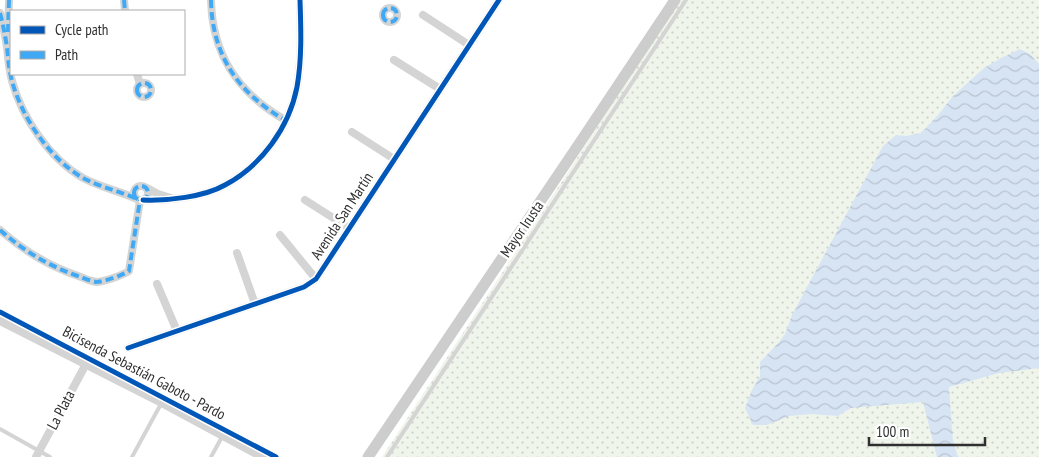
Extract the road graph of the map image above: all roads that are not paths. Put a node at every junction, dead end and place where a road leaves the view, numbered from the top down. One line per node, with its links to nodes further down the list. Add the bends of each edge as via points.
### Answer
1 (8, 0): 9 (street)
2 (211, 0): 17 (street, via 216,34 234,76 258,102)
3 (300, 0): 17 (street, via 298,79)
4 (499, 0): 10 (street, Avenida San Martín)
5 (675, 0): 45 (main road, Mayor Irusta)
6 (686, 0): 46 (lane)
7 (0, 13): 9 (street)
8 (423, 16): 10 (street)
9 (7, 45): 12 (street)
10 (469, 45): 16 (street, Avenida San Martín)
11 (394, 60): 16 (street)
12 (10, 66)
13 (11, 75): 22 (street, via 16,94 41,139 72,171)
14 (137, 75): 15 (street)
15 (140, 84)
16 (440, 90): 19 (street, Avenida San Martín)
17 (285, 120): 23 (street, via 258,161 236,179 207,192)
18 (352, 132): 19 (street)
19 (394, 159): 26 (street, Avenida San Martín)
20 (138, 187): 21 (street); 22 (street); 24 (street, via 134,193)
21 (147, 188): 23 (street); 24 (street, via 148,195)
22 (110, 189): 24 (street)
23 (173, 199): 24 (street)
24 (140, 200): 27 (street, via 129,270 102,281 69,273 40,260)
25 (305, 200): 26 (street)
26 (349, 228): 30 (street, Avenida San Martín)
27 (0, 230)
28 (280, 235): 30 (street)
29 (237, 253): 32 (street)
30 (316, 279): 32 (street, Avenida San Martín, via 304,287)
31 (157, 284): 34 (street)
32 (255, 304): 34 (street, Avenida San Martín)
33 (0, 320): 36 (street)
34 (177, 331): 35 (street, Avenida San Martín)
35 (128, 348)
36 (86, 364): 37 (street); 40 (street, La Plata)
37 (162, 402): 39 (street); 42 (lane)
38 (0, 430): 40 (lane)
39 (223, 435): 43 (lane); 44 (street)
40 (38, 454): 41 (lane)
41 (50, 457)
42 (132, 457)
43 (211, 457)
44 (264, 457)
45 (368, 457)
46 (387, 457)

